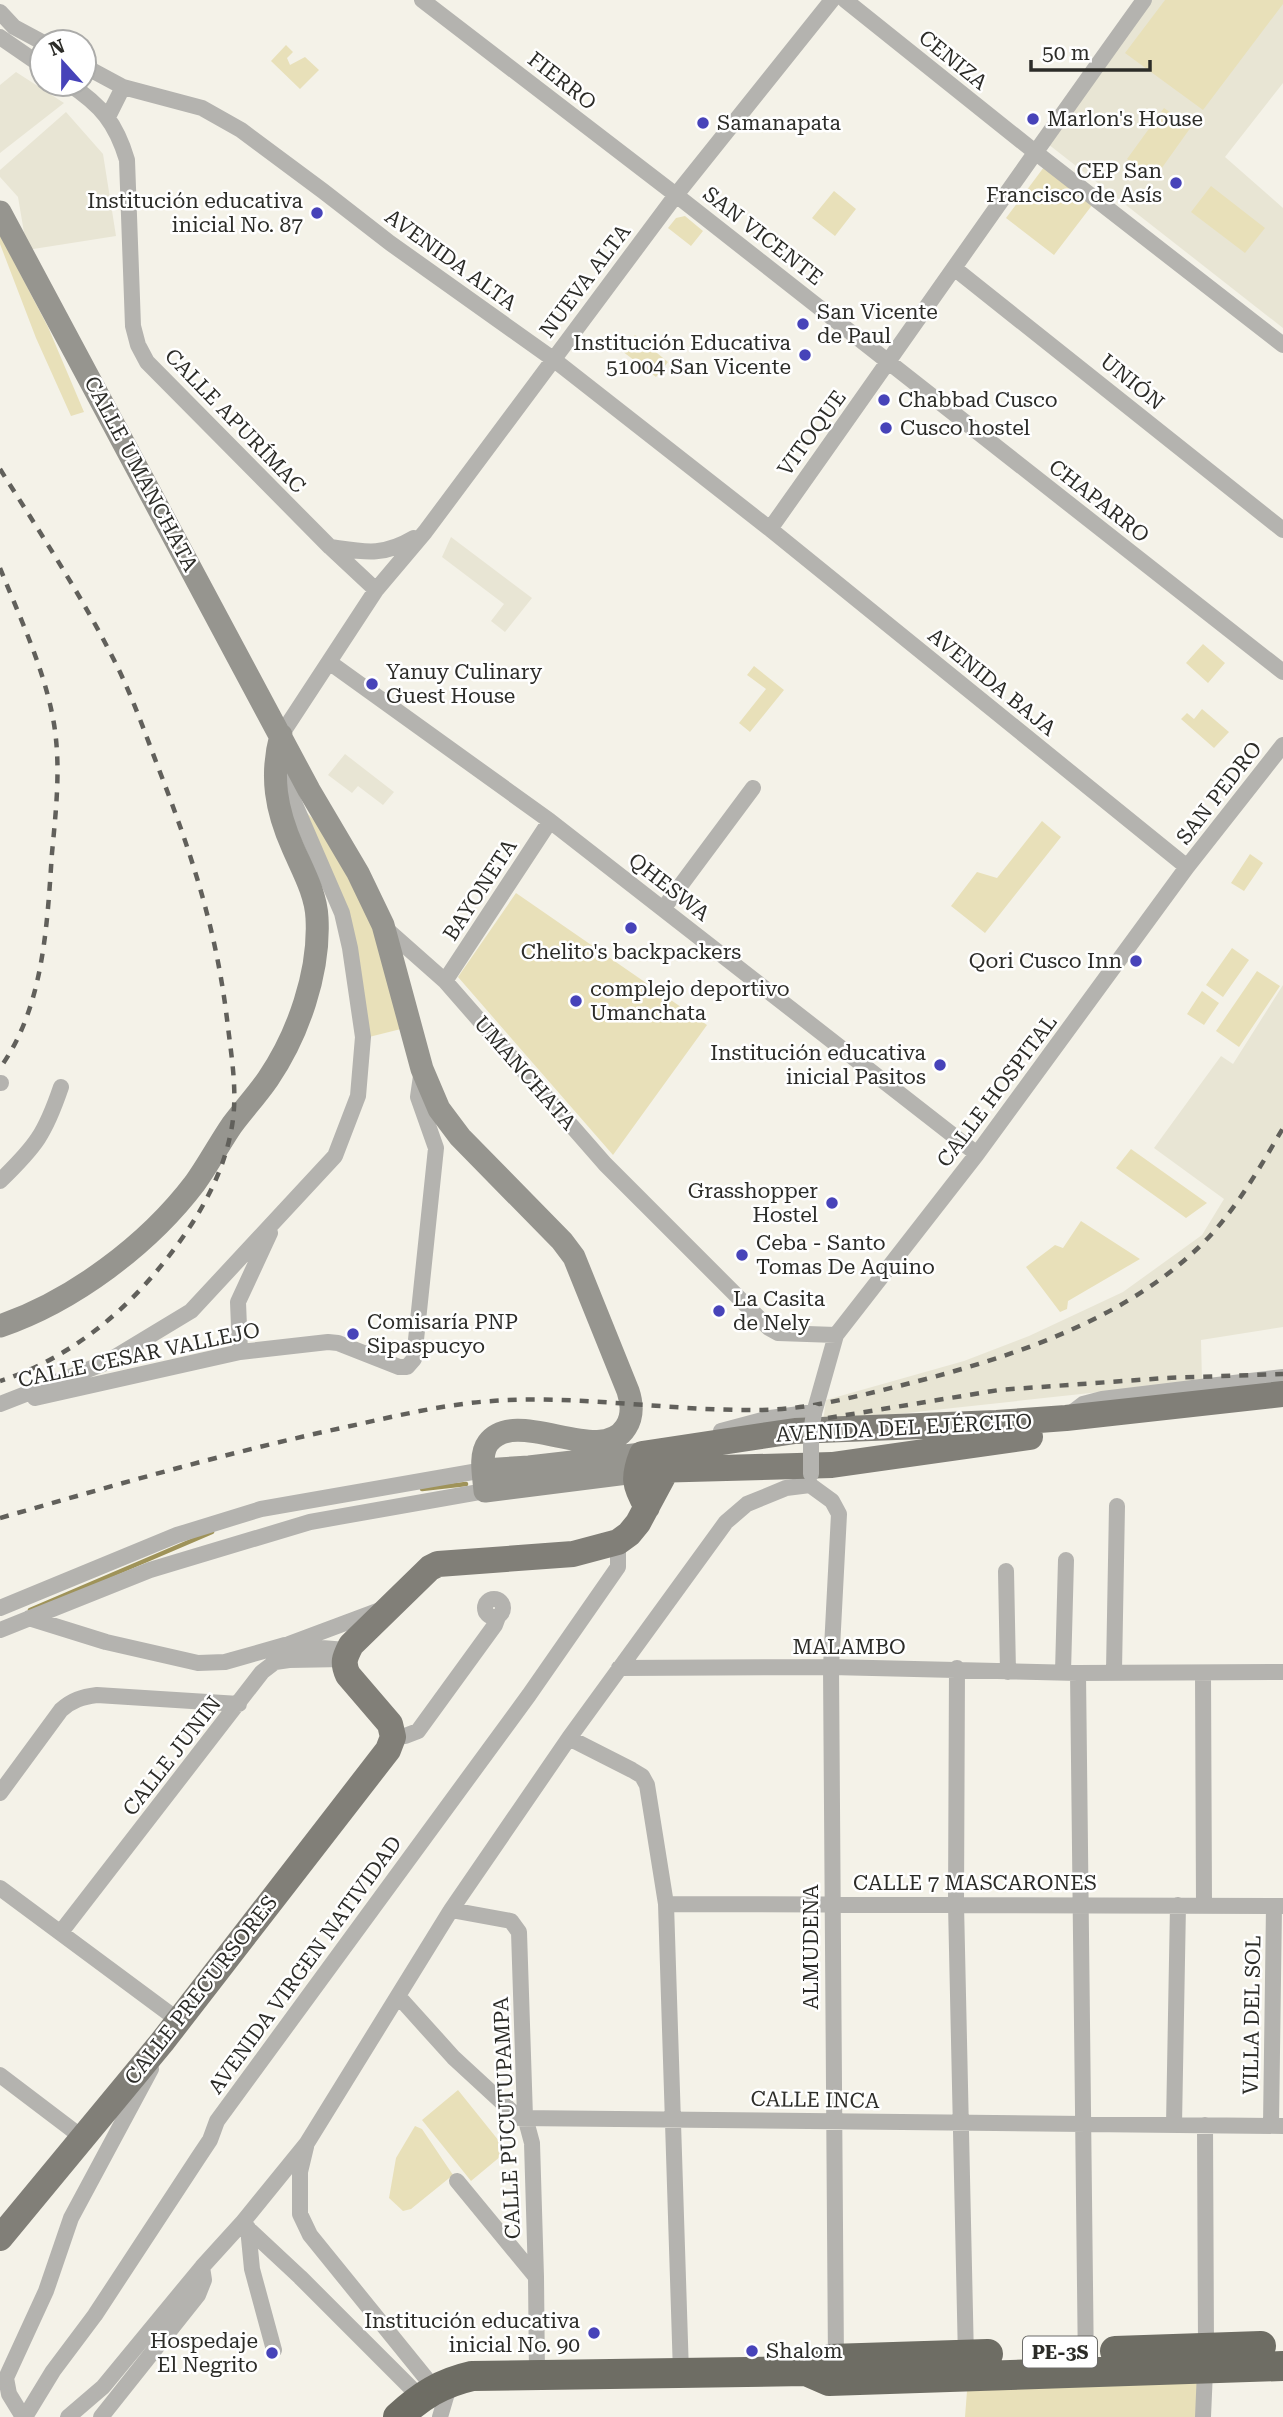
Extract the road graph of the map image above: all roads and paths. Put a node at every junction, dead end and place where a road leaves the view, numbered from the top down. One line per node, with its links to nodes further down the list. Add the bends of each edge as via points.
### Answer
1 (9, 0): 6 (street)
2 (422, 0): 15 (street, FIERRO)
3 (832, 0): 15 (street, NUEVA ALTA)
4 (845, 0): 14 (street, CENIZA)
5 (1144, 0): 14 (street, VITOQUE)
6 (0, 10): 7 (street)
7 (28, 35)
8 (0, 37): 9 (street)
9 (28, 56)
10 (98, 74): 11 (street, AVENIDA ALTA)
11 (123, 87): 13 (street); 19 (street, AVENIDA ALTA, via 202,108 241,130)
12 (86, 98): 13 (street, CALLE APURÍMAC)
13 (108, 117): 24 (street, CALLE APURÍMAC, via 127,160 133,326 138,345 147,362)
14 (1035, 152): 17 (street, VITOQUE); 18 (street, CENIZA)
15 (676, 195): 19 (street, NUEVA ALTA); 20 (street, SAN VICENTE)
16 (0, 212): 28 (main road, CALLE UMANCHATA)
17 (954, 268): 20 (street, VITOQUE); 22 (street, UNIÓN)
18 (1283, 345)
19 (553, 359): 21 (street, AVENIDA ALTA); 23 (street, NUEVA ALTA)
20 (890, 362): 21 (street, VITOQUE); 27 (street, CHAPARRO)
21 (770, 529): 33 (street, AVENIDA BAJA)
22 (1283, 530)
23 (425, 532): 24 (street, via 396,549 368,553); 25 (street, NUEVA ALTA)
24 (330, 547): 25 (street, CALLE APURÍMAC)
25 (376, 590): 26 (street, NUEVA ALTA)
26 (329, 662): 28 (street, NUEVA ALTA); 32 (street, QHESWA)
27 (1283, 672)
28 (281, 735): 30 (main road); 35 (main road, UMANCHATA)
29 (1283, 745): 33 (street, SAN PEDRO)
30 (275, 758): 41 (street, via 342,913 363,1037 358,1096 334,1156); 42 (main road, via 281,818 307,876 317,918 304,1007 281,1059 166,1216 66,1297)
31 (753, 788): 34 (street)
32 (550, 821): 34 (street, QHESWA); 36 (street, BAYONETA)
33 (1187, 867): 39 (street, CALLE HOSPITAL)
34 (663, 909): 39 (street, QHESWA)
35 (383, 925): 36 (street, UMANCHATA); 37 (main road)
36 (445, 981): 43 (street, UMANCHATA, via 605,1164 769,1328)
37 (422, 1069): 44 (street, CALLE CESAR VALLEJO, via 418,1097 436,1149 414,1359 407,1367 399,1367 334,1342); 53 (main road, via 439,1109 460,1137 574,1257 632,1405 624,1431 605,1441 519,1431 497,1434 483,1456)
38 (61, 1087): 40 (street, via 44,1133)
39 (977, 1154): 43 (street, CALLE HOSPITAL)
40 (0, 1181)
41 (276, 1220): 44 (street, via 238,1302); 47 (street, via 191,1311 105,1363)
42 (0, 1326)
43 (836, 1335): 49 (street)
44 (240, 1352): 47 (street, CALLE CESAR VALLEJO)
45 (1283, 1377): 50 (street, via 1093,1401)
46 (1283, 1394): 50 (main road, AVENIDA DEL EJÉRCITO)
47 (1, 1404)
48 (1283, 1408): 51 (main road, AVENIDA DEL EJÉRCITO, via 832,1465)
49 (814, 1412): 51 (street, via 661,1445); 52 (street, bridge)
50 (1066, 1418): 51 (main road, AVENIDA DEL EJÉRCITO, via 818,1429)
51 (652, 1462): 53 (main road, AVENIDA DEL EJÉRCITO, via 529,1467); 55 (main road, via 647,1507)
52 (810, 1480): 65 (street, ALMUDENA, via 839,1514); 66 (street, via 747,1504 726,1522)
53 (485, 1481): 59 (street, via 261,1509 177,1535); 61 (street, via 310,1522 150,1570)
54 (1118, 1506): 68 (street)
55 (618, 1542): 58 (main road, via 573,1554 438,1564); 116 (street, AVENIDA VIRGEN NATIVIDAD, via 618,1567 217,2121 193,2167)
56 (1066, 1560): 70 (street)
57 (1006, 1571): 69 (street)
58 (392, 1605): 63 (street); 64 (main road)
59 (0, 1608)
60 (498, 1617): 74 (street, via 418,1731)
61 (29, 1618): 62 (street); 63 (street, via 198,1663 225,1662)
62 (0, 1630)
63 (285, 1645): 64 (street)
64 (346, 1655): 73 (street, CALLE JUNIN, via 275,1662); 74 (main road, via 348,1675 390,1724)
65 (831, 1667): 66 (street, MALAMBO); 67 (street, MALAMBO); 78 (street, ALMUDENA)
66 (619, 1668): 75 (street)
67 (957, 1668): 69 (street, MALAMBO); 80 (street)
68 (1114, 1671): 70 (street, MALAMBO); 72 (street, MALAMBO)
69 (1008, 1672): 70 (street, MALAMBO)
70 (1071, 1672): 81 (street)
71 (1283, 1672): 72 (street, MALAMBO)
72 (1203, 1673): 83 (street)
73 (239, 1704): 76 (street, via 97,1695 78,1698 61,1710); 86 (street, CALLE JUNIN)
74 (393, 1737): 88 (main road, CALLE PRECURSORES, via 388,1750)
75 (569, 1738): 79 (street, via 632,1770 647,1784); 85 (street)
76 (0, 1793)
77 (0, 1888): 86 (street)
78 (832, 1903): 79 (street, CALLE 7 MASCARONES); 80 (street, CALLE 7 MASCARONES); 93 (street, ALMUDENA)
79 (666, 1904): 92 (street)
80 (956, 1904): 81 (street, CALLE 7 MASCARONES); 94 (street)
81 (1081, 1904): 82 (street, CALLE 7 MASCARONES); 95 (street)
82 (1178, 1905): 83 (street, CALLE 7 MASCARONES); 96 (street)
83 (1204, 1905): 84 (street, CALLE 7 MASCARONES)
84 (1279, 1906): 98 (street, VILLA DEL SOL)
85 (451, 1910): 87 (street); 91 (street, CALLE PUCUTUPAMPA, via 511,1921 519,1932)
86 (61, 1932): 88 (street)
87 (398, 1996): 91 (street, via 453,2057 519,2118); 100 (street)
88 (178, 2020): 89 (main road, CALLE PRECURSORES)
89 (162, 2042): 99 (main road, CALLE PRECURSORES); 116 (street, via 71,2218 46,2291 6,2378 9,2394)
90 (0, 2075): 99 (street)
91 (525, 2118): 92 (street, CALLE INCA); 105 (street, CALLE PUCUTUPAMPA, via 532,2143)
92 (673, 2120): 93 (street, CALLE INCA); 113 (street)
93 (833, 2121): 94 (street, CALLE INCA); 112 (street, ALMUDENA)
94 (960, 2122): 95 (street, CALLE INCA); 110 (street)
95 (1082, 2124): 96 (street, CALLE INCA); 109 (street)
96 (1174, 2124): 97 (street, CALLE INCA)
97 (1205, 2125): 98 (street, CALLE INCA); 108 (street)
98 (1277, 2125)
99 (83, 2138): 103 (main road, CALLE PRECURSORES)
100 (307, 2143): 102 (street); 115 (street, via 300,2172 300,2214 310,2235)
101 (457, 2181): 105 (street)
102 (245, 2225): 104 (street); 107 (street); 115 (street)
103 (0, 2238)
104 (202, 2267): 117 (street, via 103,2387); 118 (street, via 204,2280 198,2295)
105 (536, 2277): 114 (street, CALLE PUCUTUPAMPA)
106 (1283, 2346): 108 (highway, PE-3S)
107 (274, 2350)
108 (1205, 2358): 109 (highway, PE-3S); 111 (highway, PE-3S); 120 (street)
109 (1085, 2362): 110 (highway, PE-3S)
110 (966, 2365): 112 (highway, PE-3S)
111 (1283, 2366)
112 (836, 2370): 113 (highway, PE-3S, via 829,2381 806,2371)
113 (681, 2373): 114 (highway, PE-3S)
114 (537, 2376): 115 (highway, PE-3S, via 472,2376)
115 (436, 2396): 119 (highway)
116 (24, 2417)
117 (68, 2417)
118 (101, 2417)
119 (398, 2417)
120 (1203, 2417)

